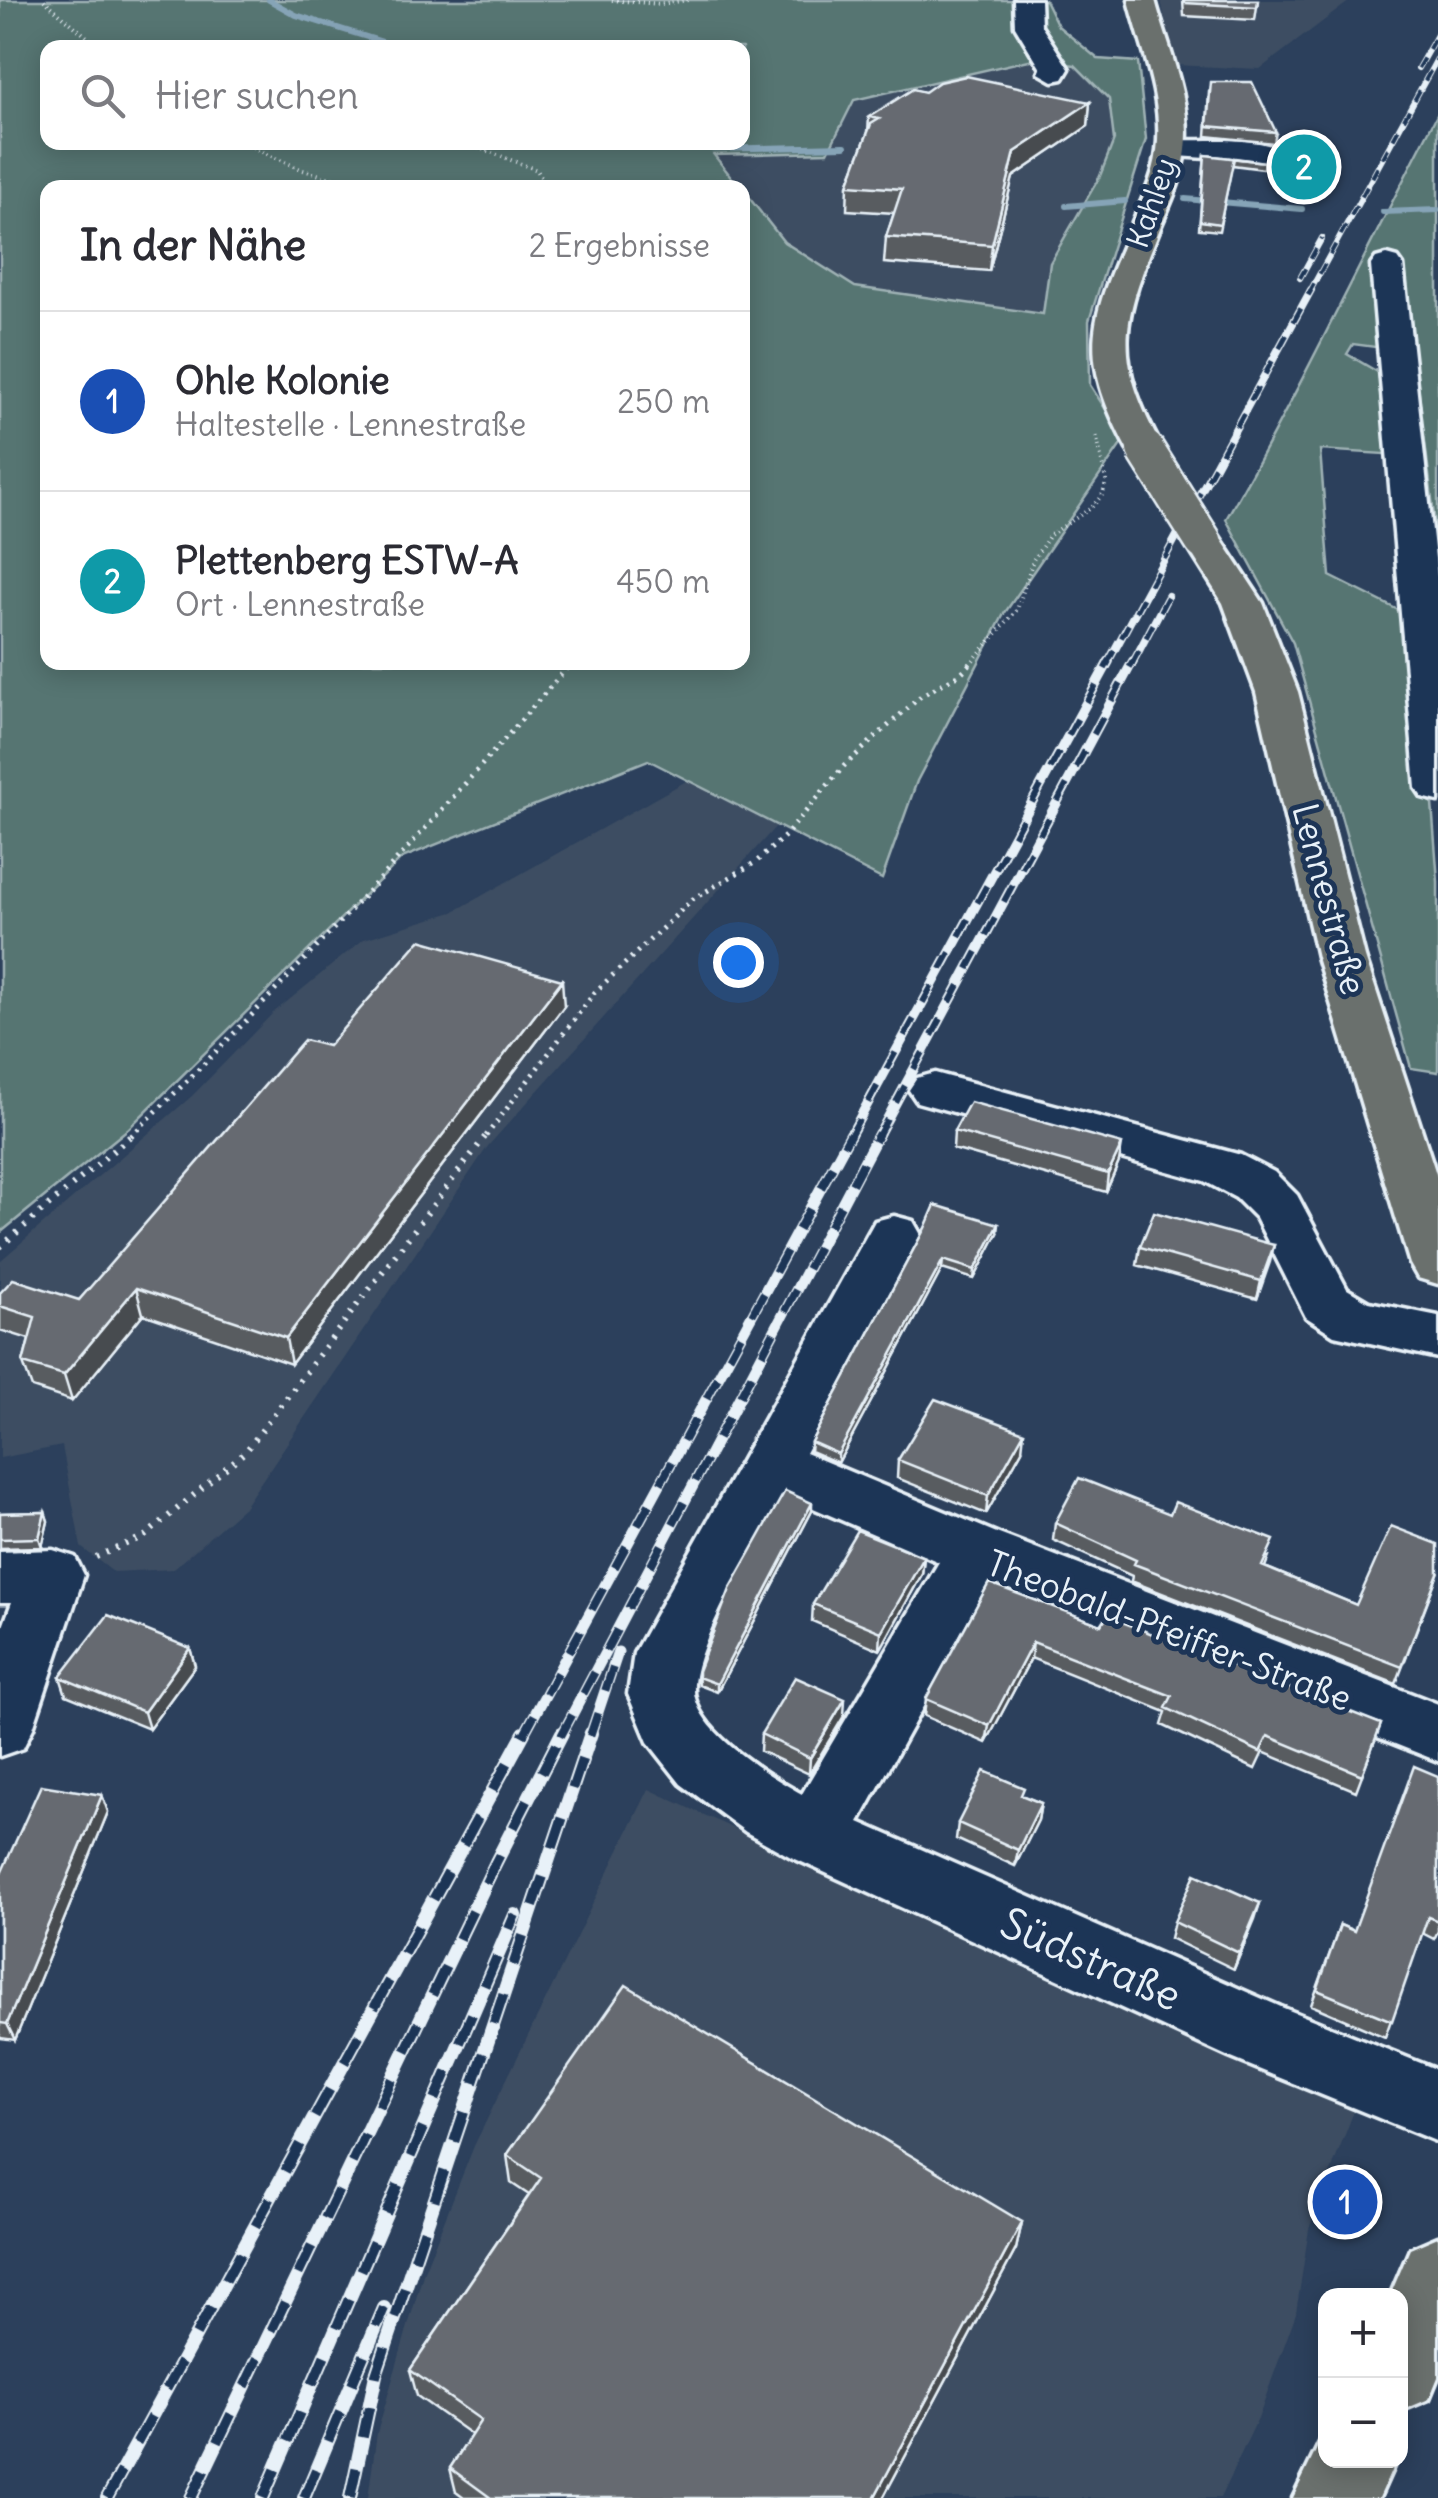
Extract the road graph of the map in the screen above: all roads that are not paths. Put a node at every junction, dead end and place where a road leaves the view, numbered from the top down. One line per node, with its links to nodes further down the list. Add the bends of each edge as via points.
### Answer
1 (1027, 0): 3 (street, via 1028,26)
2 (1142, 0): 4 (main road, Kahley, via 1172,118)
3 (1053, 73)
4 (1172, 149): 5 (street, via 1258,152); 7 (main road, Kahley, via 1110,323 1109,368 1120,406)
5 (1283, 163)
6 (1388, 265): 8 (street)
7 (1145, 449): 11 (main road, Lennestraße, bridge, via 1244,604 1277,692 1341,957)
8 (1438, 788)
9 (935, 1090): 12 (street, via 1222,1168 1255,1185 1278,1208 1326,1303 1354,1320)
10 (894, 1234): 13 (street, Südstraße)
11 (1438, 1264)
12 (1438, 1337)
13 (769, 1463): 14 (street); 18 (street, Südstraße, via 666,1653 661,1698 689,1746 750,1801)
14 (977, 1552): 17 (street, Theobald-Pfeiffer-Straße); 18 (street, Theobald-Pfeiffer-Straße)
15 (27, 1576): 16 (street)
16 (0, 1728)
17 (1438, 1733)
18 (815, 1835): 19 (street, Südstraße, via 1255,2032)
19 (1438, 2106)
20 (1438, 2276): 21 (main road)
21 (1408, 2350)
22 (1350, 2468): 23 (main road)
23 (1335, 2498)

